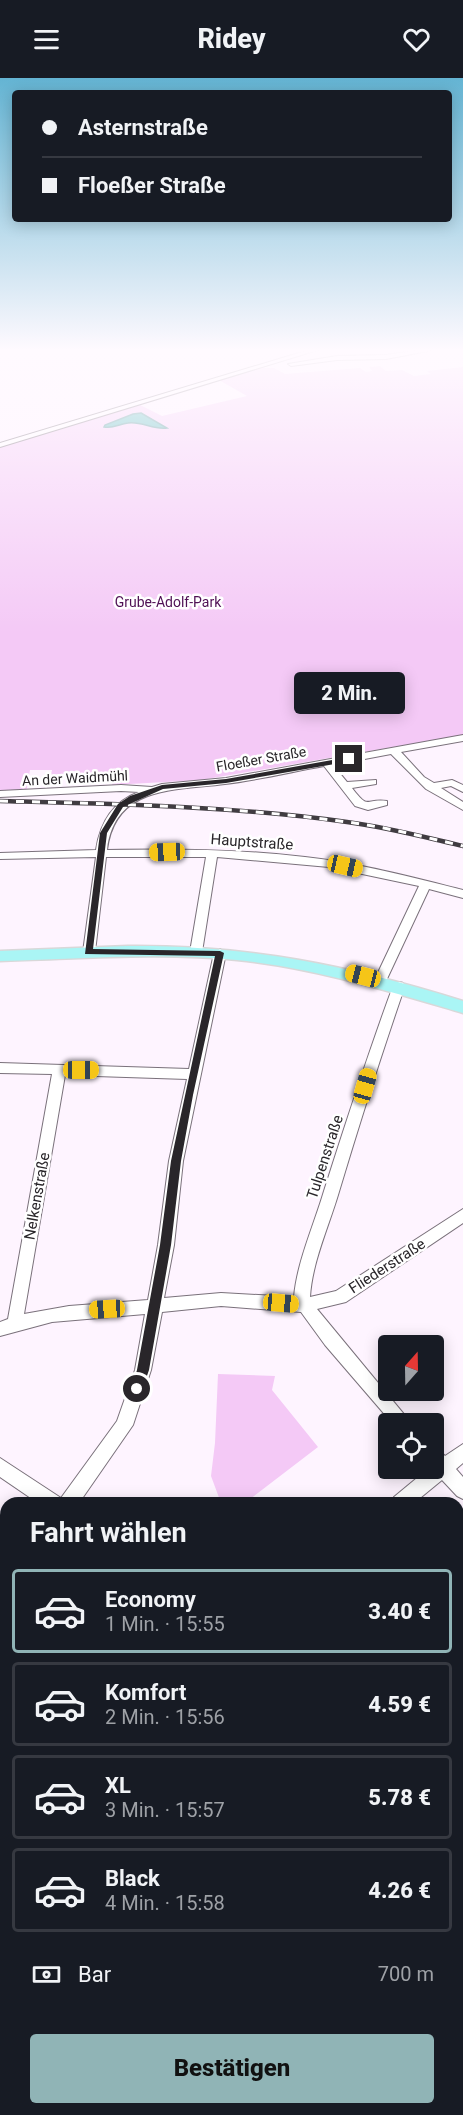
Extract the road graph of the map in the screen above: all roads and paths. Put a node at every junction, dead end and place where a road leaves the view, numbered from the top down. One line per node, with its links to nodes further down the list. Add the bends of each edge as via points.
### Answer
1 (463, 738): 2 (street, Floeßer Straße)
2 (394, 751): 3 (street, Floeßer Straße); 6 (street)
3 (327, 763): 5 (street); 8 (street, Floeßer Straße)
4 (372, 782): 5 (street)
5 (344, 786): 10 (street, via 363,806)
6 (430, 787): 7 (street, via 452,783); 11 (street)
7 (463, 789)
8 (151, 790): 9 (street, An der Waidmühl); 12 (street, Floeßer Straße, via 115,812 104,833)
9 (0, 794)
10 (383, 803)
11 (463, 807)
12 (100, 854): 13 (street, Hauptstraße); 14 (street, Hauptstraße); 17 (street, Floeßer Straße)
13 (212, 854): 15 (street, Hauptstraße, via 345,866); 18 (street)
14 (0, 856)
15 (426, 884): 16 (street, Hauptstraße); 21 (street)
16 (463, 894)
17 (88, 952): 18 (main road); 20 (main road)
18 (196, 952): 19 (main road)
19 (220, 953): 21 (main road, via 316,966); 26 (street)
20 (0, 956)
21 (380, 981): 22 (main road)
22 (399, 986): 23 (main road); 28 (street, Tulpenstraße, via 313,1251 303,1285)
23 (463, 1007)
24 (0, 1068): 25 (street)
25 (59, 1070): 26 (street); 30 (street, Nelkenstraße)
26 (193, 1074): 29 (street)
27 (463, 1215): 28 (street, Fliederstraße, via 340,1297)
28 (305, 1305): 29 (street, Fliederstraße, via 211,1300); 31 (street)
29 (155, 1306): 30 (street, Fliederstraße, via 84,1310); 39 (street, via 143,1370 124,1425)
30 (7, 1326)
31 (394, 1413)
32 (463, 1452): 33 (street)
33 (444, 1460)
34 (0, 1467): 38 (street)
35 (444, 1469): 37 (street)
36 (422, 1479): 40 (street)
37 (463, 1490)
38 (45, 1497)
39 (72, 1497)
40 (406, 1497)

